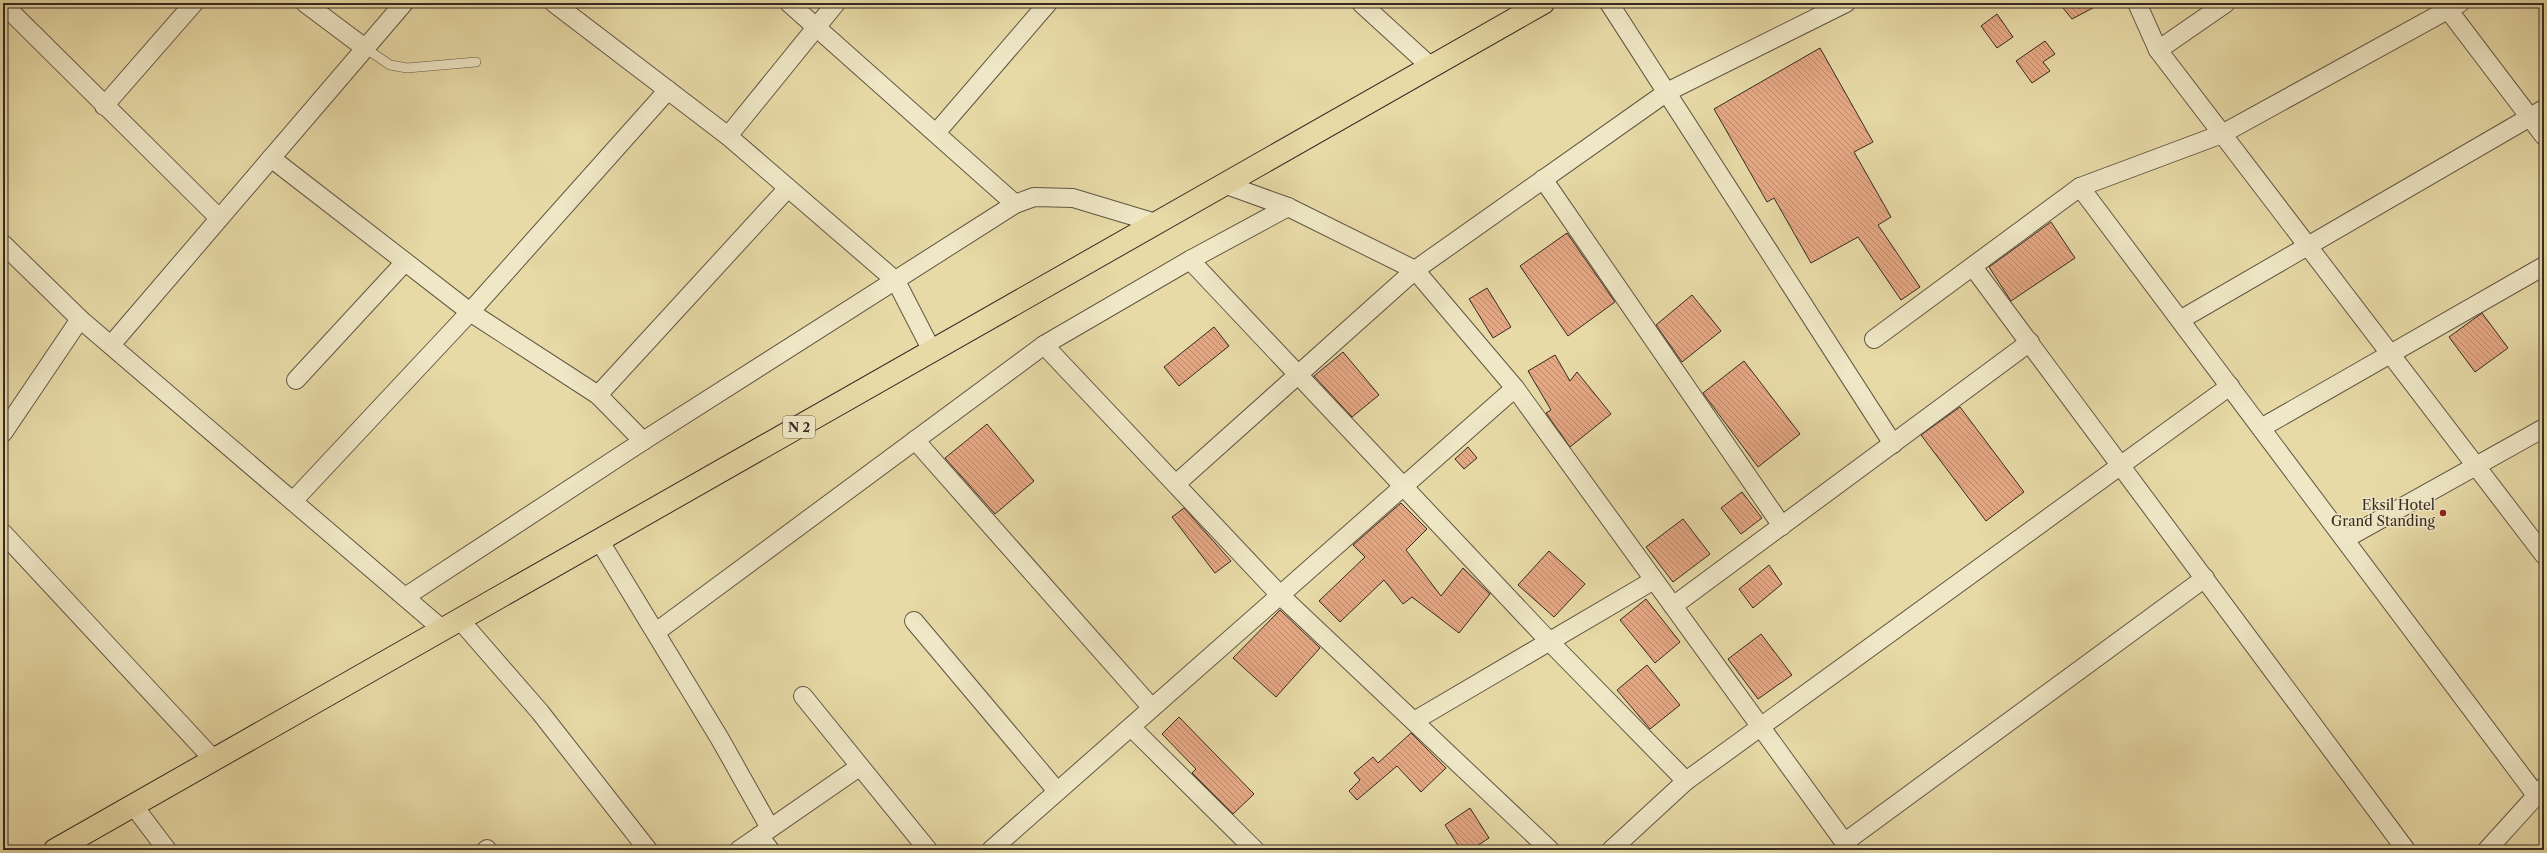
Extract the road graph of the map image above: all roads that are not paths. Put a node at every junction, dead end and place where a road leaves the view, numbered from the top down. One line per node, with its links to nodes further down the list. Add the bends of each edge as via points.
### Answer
1 (194, 3): 23 (street)
2 (305, 3): 17 (street)
3 (404, 3): 17 (street)
4 (554, 3): 21 (street)
5 (789, 3): 16 (street)
6 (836, 3): 16 (street)
7 (1361, 3): 20 (street)
8 (1543, 3): 20 (highway, N 2)
9 (1609, 3): 22 (street)
10 (1846, 3): 22 (street)
11 (2136, 3): 18 (street)
12 (2226, 3): 18 (street)
13 (3, 4): 23 (street)
14 (1043, 5): 25 (street)
15 (2451, 5): 24 (street); 26 (street)
16 (816, 26): 25 (street); 27 (street)
17 (365, 48): 19 (lane, via 390,65 407,68); 29 (street)
18 (2158, 50): 26 (street)
19 (476, 62)
20 (1431, 67): 31 (highway, N 2)
21 (668, 90): 27 (street); 46 (street)
22 (1667, 92): 30 (street); 65 (street)
23 (104, 106): 36 (street)
24 (2537, 113): 28 (street); 39 (street)
25 (936, 133): 34 (street)
26 (2222, 134): 32 (street); 39 (street)
27 (728, 136): 33 (street)
28 (2544, 136)
29 (271, 158): 36 (street); 41 (street)
30 (1543, 179): 44 (street); 71 (street)
31 (1224, 184): 35 (street); 37 (highway, N 2)
32 (2080, 187): 43 (street); 48 (street)
33 (788, 188): 45 (street); 59 (street)
34 (1016, 204): 37 (street, via 1034,197 1073,198); 45 (street)
35 (1288, 207): 40 (street); 44 (street)
36 (219, 218): 51 (street)
37 (1156, 223): 53 (highway, N 2)
38 (4, 246): 47 (street)
39 (2307, 246): 48 (street); 54 (street)
40 (1190, 260): 52 (street); 55 (street)
41 (406, 262): 46 (street); 56 (street)
42 (2544, 266): 54 (street)
43 (1973, 267): 49 (street); 50 (street)
44 (1416, 270): 55 (street); 58 (street)
45 (896, 281): 53 (street); 64 (street)
46 (470, 312): 59 (street); 70 (street)
47 (80, 319): 51 (street); 62 (street)
48 (2180, 320): 57 (street)
49 (1874, 339)
50 (2030, 342): 65 (street); 66 (street)
51 (111, 344): 70 (street)
52 (1044, 345): 63 (street); 68 (street)
53 (932, 351): 74 (highway, N 2)
54 (2390, 354): 60 (street); 67 (street)
55 (1298, 375): 68 (street); 69 (street)
56 (296, 380)
57 (2230, 386): 60 (street); 66 (street)
58 (1515, 388): 69 (street); 77 (street)
59 (598, 395): 64 (street)
60 (2261, 428): 73 (street)
61 (2544, 428): 67 (street)
62 (3, 433)
63 (915, 440): 83 (street); 86 (street)
64 (643, 441): 79 (street)
65 (1893, 444): 71 (street)
66 (2121, 465): 76 (street); 89 (street)
67 (2476, 466): 73 (street); 75 (street)
68 (1176, 483): 78 (street)
69 (1403, 486): 78 (street); 84 (street)
70 (293, 501): 79 (street)
71 (1782, 526): 80 (street)
72 (3, 533): 90 (street)
73 (2345, 539): 94 (street)
74 (599, 540): 82 (highway, N 2); 83 (street)
75 (2544, 555)
76 (2205, 578): 97 (street); 107 (street)
77 (1654, 580): 80 (street); 84 (street)
78 (1280, 595): 86 (street); 87 (street)
79 (405, 597): 82 (street)
80 (1673, 606): 89 (street)
81 (914, 621): 93 (street)
82 (451, 624): 90 (highway, N 2); 100 (street, via 540,712)
83 (656, 632): 96 (street)
84 (1549, 641): 87 (street); 92 (street)
85 (803, 696): 91 (street)
86 (1152, 708): 88 (street)
87 (1414, 721): 105 (street)
88 (1131, 727): 93 (street); 104 (street)
89 (1761, 727): 92 (street); 97 (street)
90 (214, 760): 95 (highway, N 2)
91 (859, 767): 96 (street); 102 (street)
92 (1686, 781): 106 (street)
93 (1058, 791): 103 (street)
94 (2542, 792): 108 (street)
95 (133, 805): 98 (highway, N 2); 99 (street)
96 (766, 838): 101 (street)
97 (1848, 846)
98 (55, 850)
99 (167, 850)
100 (648, 850)
101 (739, 850)
102 (928, 850)
103 (991, 850)
104 (1255, 850)
105 (1550, 850)
106 (1611, 850)
107 (2406, 850)
108 (2487, 850)

